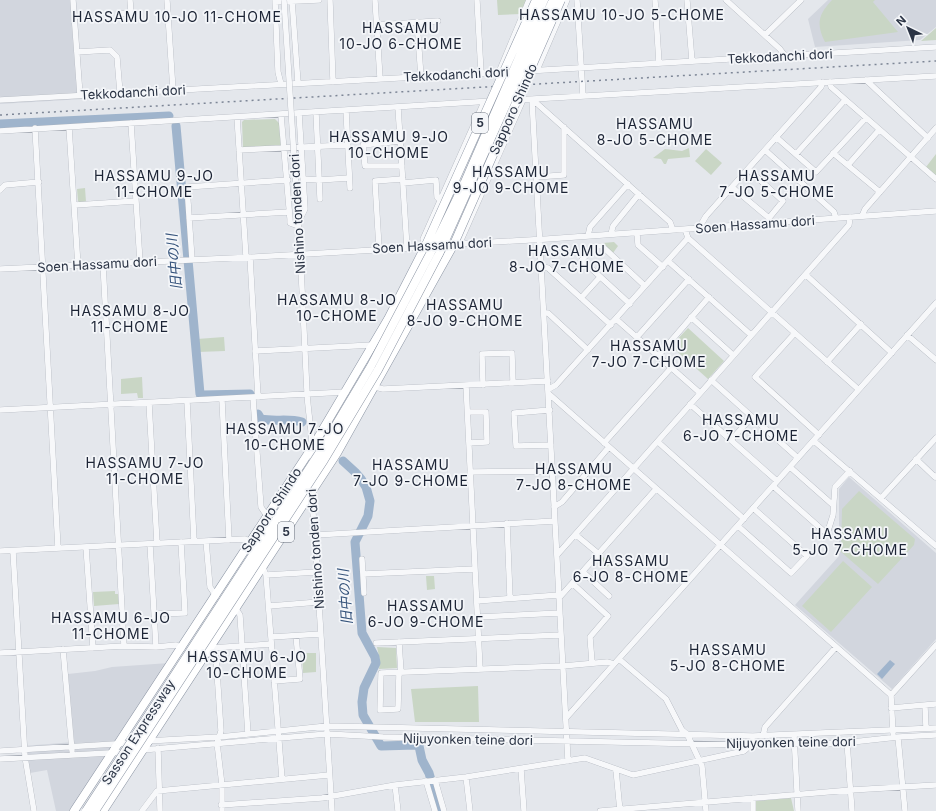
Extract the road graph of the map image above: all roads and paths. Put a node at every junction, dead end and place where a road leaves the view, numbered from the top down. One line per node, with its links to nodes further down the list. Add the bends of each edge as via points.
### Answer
1 (73, 0): 30 (street)
2 (130, 0): 22 (street, via 131,13)
3 (167, 0): 47 (street)
4 (284, 0): 112 (street, Nishino tonden dori, bridge)
5 (319, 0): 21 (street)
6 (330, 0): 42 (street)
7 (375, 0): 25 (street)
8 (477, 0): 37 (street)
9 (530, 0): 36 (street)
10 (536, 0): 122 (highway, Sapporo Shindo / 5, bridge)
11 (544, 0): 340 (highway, Sasson Expressway, bridge, via 464,184 429,257 371,366 314,462)
12 (553, 0): 341 (highway, Sasson Expressway, bridge, via 439,254 378,370 320,466)
13 (561, 0): 121 (highway, Sapporo Shindo / 5, bridge)
14 (567, 0): 35 (street)
15 (578, 0): 34 (street)
16 (655, 0): 33 (street)
17 (686, 0): 32 (street)
18 (726, 0): 26 (street)
19 (801, 0): 26 (street)
20 (275, 1): 21 (street); 46 (street, via 278,72)
21 (293, 1): 45 (street)
22 (119, 14)
23 (438, 20): 24 (street)
24 (417, 22): 25 (street); 28 (street)
25 (377, 24): 40 (street)
26 (765, 35): 31 (street)
27 (438, 44): 28 (street)
28 (419, 45): 38 (street)
29 (936, 46): 31 (street, Tekkodanchi dori)
30 (77, 52): 48 (street, via 110,50 117,57); 49 (street)
31 (784, 56): 32 (street, Tekkodanchi dori)
32 (692, 61): 33 (street, Tekkodanchi dori)
33 (659, 63): 34 (street, Tekkodanchi dori)
34 (582, 68): 35 (street, Tekkodanchi dori); 50 (street)
35 (536, 70): 36 (street, Tekkodanchi dori)
36 (499, 72): 37 (street, Tekkodanchi dori)
37 (481, 73): 38 (street, Tekkodanchi dori)
38 (421, 76): 40 (street, Tekkodanchi dori)
39 (936, 76): 41 (street)
40 (380, 78): 42 (street, Tekkodanchi dori)
41 (866, 80): 44 (street); 71 (street)
42 (333, 82): 45 (street, Tekkodanchi dori)
43 (823, 82): 44 (street); 50 (street); 70 (street, via 821,88)
44 (830, 82): 54 (street, via 831,88)
45 (298, 83): 46 (street, Tekkodanchi dori)
46 (281, 84): 47 (street, Tekkodanchi dori)
47 (173, 90): 48 (street, Tekkodanchi dori)
48 (120, 93): 49 (street, Tekkodanchi dori)
49 (80, 94): 51 (street, Tekkodanchi dori)
50 (583, 96): 53 (street)
51 (0, 100)
52 (523, 100): 53 (street); 55 (street); 121 (street, via 462,238)
53 (532, 100): 65 (street); 85 (street)
54 (845, 100): 62 (street); 80 (street)
55 (484, 102): 56 (street); 101 (street)
56 (398, 107): 57 (street); 72 (street)
57 (346, 110): 58 (street); 73 (street)
58 (316, 112): 59 (street); 74 (street)
59 (299, 113): 60 (street); 75 (street)
60 (281, 114): 61 (street); 76 (street)
61 (237, 117): 63 (street); 77 (street)
62 (866, 118): 68 (street); 79 (street)
63 (131, 123): 64 (street); 102 (street)
64 (69, 126): 66 (street); 103 (street)
65 (564, 127): 85 (street, via 564,175); 94 (street)
66 (35, 128): 69 (street); 92 (street)
67 (936, 128): 71 (street)
68 (879, 130): 81 (street); 82 (street)
69 (0, 131)
70 (776, 137): 78 (street); 80 (street)
71 (928, 138): 81 (street)
72 (400, 141): 83 (street); 83 (street, via 364,145 365,166)
73 (347, 145): 74 (street); 86 (street)
74 (317, 146): 75 (street); 90 (street)
75 (301, 147): 76 (street); 87 (street)
76 (285, 149): 77 (street); 89 (street)
77 (239, 150): 93 (street)
78 (765, 150): 84 (street); 110 (street, via 834,212)
79 (833, 153): 80 (street, via 816,172); 82 (street)
80 (796, 154)
81 (911, 157): 88 (street); 98 (street)
82 (848, 165): 98 (street)
83 (402, 166): 91 (street)
84 (748, 169): 95 (street); 111 (street, via 783,201)
85 (536, 177): 120 (street)
86 (350, 178): 90 (street); 96 (street)
87 (303, 179): 90 (street); 112 (street, via 305,209)
88 (936, 179)
89 (288, 180): 93 (street); 105 (street)
90 (319, 180): 100 (street)
91 (403, 181): 101 (street, via 436,180 437,197); 123 (street, via 376,181); 124 (street)
92 (39, 182): 97 (street, via 5,186); 132 (street)
93 (241, 183): 106 (street); 109 (street, via 187,187)
94 (628, 184): 99 (street); 118 (street, via 590,227)
95 (732, 187): 111 (street); 113 (street, via 706,216)
96 (350, 188)
97 (0, 190)
98 (880, 192): 107 (street)
99 (639, 194): 115 (street, via 670,222); 117 (street, via 613,226)
100 (320, 199)
101 (440, 200): 122 (street, via 423,239)
102 (136, 201): 103 (street); 129 (street)
103 (75, 205): 131 (street)
104 (936, 211): 107 (street, Soen Hassamu dori)
105 (289, 212): 106 (street); 112 (street, via 290,223)
106 (243, 215): 109 (street); 126 (street)
107 (862, 216): 108 (street, Soen Hassamu dori)
108 (850, 217): 110 (street, Soen Hassamu dori); 136 (street, via 850,225)
109 (189, 218): 127 (street)
110 (836, 218): 111 (street, Soen Hassamu dori)
111 (769, 220): 113 (street, Soen Hassamu dori)
112 (298, 223): 125 (street, Nishino tonden dori)
113 (699, 228): 114 (street, Soen Hassamu dori)
114 (685, 229): 115 (street, Soen Hassamu dori); 119 (street)
115 (673, 230): 116 (street, Soen Hassamu dori)
116 (637, 233): 117 (street, Soen Hassamu dori); 134 (street, via 638,245)
117 (611, 234): 118 (street, Soen Hassamu dori)
118 (588, 236): 120 (street, Soen Hassamu dori)
119 (688, 238): 128 (street); 144 (street)
120 (540, 240): 121 (street, Soen Hassamu dori); 133 (street)
121 (454, 244): 122 (street, Soen Hassamu dori); 169 (highway, Sapporo Shindo / 5)
122 (425, 247): 124 (street, Soen Hassamu dori); 154 (highway, Sapporo Shindo / 5)
123 (379, 248): 124 (street, Soen Hassamu dori); 125 (street, Soen Hassamu dori)
124 (407, 248)
125 (300, 253): 126 (street, Soen Hassamu dori); 155 (street, Nishino tonden dori)
126 (248, 257): 127 (street, Soen Hassamu dori); 157 (street)
127 (189, 260): 129 (street, Soen Hassamu dori)
128 (668, 261): 134 (street); 138 (street)
129 (140, 262): 130 (street, Soen Hassamu dori)
130 (104, 264): 131 (street, Soen Hassamu dori); 180 (street)
131 (78, 266): 132 (street, Soen Hassamu dori)
132 (43, 267): 135 (street, Soen Hassamu dori); 181 (street)
133 (542, 267): 141 (street, via 548,268); 145 (street)
134 (663, 267): 139 (street)
135 (0, 269)
136 (806, 275): 144 (street); 148 (street)
137 (600, 277): 139 (street, via 582,260 594,246 602,246); 141 (street); 143 (street)
138 (689, 279): 140 (street); 153 (street)
139 (645, 286): 143 (street)
140 (709, 297): 146 (street); 151 (street)
141 (581, 298): 149 (street)
142 (936, 303): 152 (street)
143 (630, 304): 147 (street)
144 (772, 312): 150 (street); 151 (street)
145 (544, 313): 156 (street, via 548,313); 165 (street)
146 (691, 317): 159 (street); 160 (street)
147 (616, 319): 149 (street); 153 (street)
148 (861, 324): 158 (street); 162 (street)
149 (611, 325): 156 (street)
150 (795, 333): 162 (street); 186 (street, via 755,377)
151 (751, 335): 159 (street)
152 (907, 335): 158 (street); 161 (street)
153 (637, 337): 160 (street)
154 (373, 345): 155 (street); 172 (highway, Sapporo Shindo / 5)
155 (305, 349): 157 (street); 174 (street, Nishino tonden dori)
156 (588, 350): 171 (street)
157 (256, 351): 175 (street)
158 (892, 353): 170 (street)
159 (734, 354): 164 (street)
160 (658, 356): 163 (street)
161 (936, 360)
162 (828, 362): 170 (street)
163 (671, 368): 173 (street); 192 (street)
164 (711, 380): 173 (street); 185 (street)
165 (548, 381): 166 (street); 171 (street)
166 (513, 383): 167 (street); 167 (street, via 512,353 482,354)
167 (484, 384): 168 (street)
168 (466, 385): 169 (street); 184 (street)
169 (375, 387): 206 (highway, Sapporo Shindo / 5)
170 (858, 389): 186 (street)
171 (549, 391): 183 (street); 192 (street)
172 (346, 392): 174 (street); 193 (highway, Sapporo Shindo / 5)
173 (700, 393): 179 (street)
174 (307, 394): 175 (street); 193 (street, Nishino tonden dori)
175 (255, 398): 176 (street); 211 (street, via 261,507)
176 (222, 400): 177 (street); 219 (street)
177 (187, 401): 178 (street); 220 (street)
178 (149, 403): 180 (street); 224 (street)
179 (690, 404): 188 (street); 190 (street)
180 (110, 405): 181 (street); 226 (street)
181 (51, 408): 182 (street); 230 (street)
182 (0, 410)
183 (550, 410): 194 (street); 194 (street, via 514,413 516,446)
184 (468, 412): 191 (street); 191 (street, via 486,412 487,442)
185 (752, 416): 188 (street); 196 (street)
186 (818, 435): 189 (street)
187 (936, 438): 197 (street)
188 (731, 440): 204 (street)
189 (814, 441): 196 (street); 201 (street)
190 (658, 442): 199 (street); 212 (street)
191 (469, 443): 202 (street)
192 (604, 443): 195 (street)
193 (313, 446): 206 (street, Nishino tonden dori); 211 (highway, Sapporo Shindo / 5)
194 (551, 446): 200 (street)
195 (609, 447): 199 (street); 209 (street, via 562,502)
196 (798, 458): 198 (street)
197 (916, 459): 203 (street); 207 (street)
198 (790, 467): 204 (street); 208 (street)
199 (634, 469): 205 (street); 217 (street)
200 (552, 471): 202 (street); 209 (street)
201 (850, 471): 207 (street); 208 (street, via 835,487)
202 (470, 472): 215 (street)
203 (936, 476)
204 (775, 484): 208 (street, via 827,534); 210 (street)
205 (656, 489): 227 (street); 233 (street)
206 (310, 495): 218 (street, Nishino tonden dori); 237 (highway, Sapporo Shindo / 5)
207 (881, 498): 228 (street)
208 (833, 505)
209 (554, 507): 213 (street)
210 (754, 508): 212 (street); 216 (street, via 807,556 791,573)
211 (267, 516): 223 (highway, Sapporo Shindo / 5)
212 (744, 519): 216 (street)
213 (555, 521): 214 (street); 234 (street)
214 (507, 523): 215 (street); 246 (street)
215 (473, 526): 218 (street); 236 (street)
216 (738, 526): 227 (street)
217 (576, 534): 233 (street); 234 (street)
218 (316, 535): 238 (street, Nishino tonden dori)
219 (229, 540): 221 (street); 223 (street, via 245,539)
220 (194, 541): 221 (street); 222 (street)
221 (206, 541): 243 (street, via 210,587)
222 (181, 542): 224 (street); 252 (street, via 185,613)
223 (251, 542): 237 (street); 243 (highway, Sapporo Shindo / 5)
224 (157, 543): 225 (street)
225 (150, 544): 226 (street); 252 (street)
226 (118, 545): 229 (street); 264 (street)
227 (720, 545): 266 (street); 273 (street)
228 (936, 546)
229 (86, 547): 230 (street); 267 (street)
230 (58, 548): 231 (street)
231 (13, 551): 232 (street); 271 (street)
232 (0, 552)
233 (599, 554): 239 (street)
234 (557, 556): 244 (street)
235 (362, 560): 240 (street)
236 (475, 569): 240 (street); 247 (street)
237 (265, 572): 238 (street); 249 (street); 250 (highway, Sapporo Shindo / 5)
238 (317, 572): 248 (street, Nishino tonden dori)
239 (583, 572): 241 (street); 245 (street)
240 (363, 574): 242 (street)
241 (573, 584): 244 (street); 274 (street, via 608,616 590,637)
242 (364, 593)
243 (216, 596): 268 (highway, Sapporo Shindo / 5)
244 (559, 596): 246 (street); 251 (street)
245 (609, 596)
246 (510, 598): 247 (street)
247 (477, 601): 253 (street)
248 (319, 602): 249 (street); 254 (street, Nishino tonden dori)
249 (269, 606): 257 (street)
250 (236, 609): 262 (street, via 240,615); 269 (highway, Sapporo Shindo / 5)
251 (560, 613): 253 (street); 255 (street)
252 (154, 614): 265 (street)
253 (478, 617): 258 (street)
254 (321, 634): 256 (street); 285 (street, Nishino tonden dori)
255 (561, 635): 258 (street); 276 (street)
256 (296, 636): 257 (street); 279 (street, via 300,679)
257 (271, 637): 261 (street)
258 (479, 639): 259 (street); 277 (street)
259 (399, 642): 260 (street); 278 (street)
260 (376, 643)
261 (271, 644): 262 (street); 279 (street)
262 (242, 645): 269 (street); 291 (street)
263 (936, 645): 280 (street)
264 (124, 646): 265 (street); 267 (street)
265 (156, 647): 268 (street, via 176,645)
266 (836, 647): 280 (street); 297 (street, via 765,727)
267 (93, 648): 270 (street)
268 (182, 648): 305 (highway, Sapporo Shindo / 5)
269 (211, 648): 298 (street, via 216,657 221,731); 301 (highway, Sapporo Shindo / 5)
270 (62, 649): 271 (street); 309 (street)
271 (19, 652): 272 (street); 311 (street)
272 (0, 653)
273 (619, 659): 275 (street); 293 (street, via 666,699 682,730)
274 (592, 662): 275 (street); 276 (street)
275 (614, 664): 284 (street)
276 (563, 666): 277 (street); 284 (street)
277 (480, 668): 278 (street)
278 (400, 672): 278 (street, via 398,709 380,710 381,673)
279 (274, 681): 289 (street)
280 (891, 695): 283 (street)
281 (936, 704): 282 (street)
282 (925, 706): 283 (street); 286 (street)
283 (891, 708): 288 (street)
284 (566, 718): 290 (street)
285 (326, 726): 289 (street, Nijuyonken teine dori); 290 (street, Nijuyonken teine dori); 292 (street, Nishino tonden dori)
286 (926, 728): 287 (street, Nijuyonken teine dori); 288 (street, Nijuyonken teine dori)
287 (936, 728)
288 (893, 730): 294 (street, Nijuyonken teine dori); 299 (street)
289 (278, 731): 291 (street, Nijuyonken teine dori); 300 (street)
290 (567, 733): 293 (street, Nijuyonken teine dori); 302 (street)
291 (248, 734): 298 (street, Nijuyonken teine dori)
292 (327, 734): 300 (street, Nijuyonken teine dori); 302 (street, Nijuyonken teine dori); 322 (street, Nishino tonden dori)
293 (687, 734): 296 (street, Nijuyonken teine dori); 304 (street)
294 (794, 735): 297 (street, Nijuyonken teine dori); 307 (street)
295 (936, 735): 299 (street, Nijuyonken teine dori)
296 (753, 736): 297 (street, Nijuyonken teine dori); 308 (street)
297 (763, 736)
298 (219, 737): 301 (street, Nijuyonken teine dori); 306 (street)
299 (896, 737): 303 (street, Nijuyonken teine dori); 329 (street)
300 (279, 740): 306 (street, Nijuyonken teine dori); 324 (street)
301 (150, 741): 305 (street, Nijuyonken teine dori); 312 (highway, Sapporo Shindo / 5)
302 (567, 741): 304 (street, Nijuyonken teine dori); 318 (street)
303 (847, 742): 307 (street, Nijuyonken teine dori); 330 (street)
304 (691, 743): 308 (street, Nijuyonken teine dori); 319 (street)
305 (119, 744): 309 (street, Nijuyonken teine dori); 314 (highway, Sapporo Shindo / 5)
306 (217, 744): 310 (street, Nijuyonken teine dori); 326 (street)
307 (794, 744): 308 (street, Nijuyonken teine dori); 333 (street)
308 (751, 745): 319 (street, via 744,751)
309 (72, 747): 311 (street, Nijuyonken teine dori); 315 (street)
310 (158, 748): 312 (street, Nijuyonken teine dori); 331 (street)
311 (25, 750): 313 (street, Nijuyonken teine dori); 316 (street)
312 (145, 750): 314 (street, Nijuyonken teine dori); 342 (highway, Sapporo Shindo / 5)
313 (0, 752)
314 (113, 753): 315 (street, Nijuyonken teine dori); 339 (highway, Sapporo Shindo / 5)
315 (73, 755): 316 (street, Nijuyonken teine dori)
316 (25, 757): 317 (street, Nijuyonken teine dori); 338 (street)
317 (0, 760)
318 (568, 761): 320 (street); 321 (street, via 585,758)
319 (700, 762): 321 (street, via 633,775); 335 (street)
320 (521, 769): 323 (street); 350 (street)
321 (616, 770): 337 (street)
322 (329, 775): 324 (street); 332 (street, Nishino tonden dori)
323 (466, 777): 325 (street); 349 (street)
324 (282, 779): 326 (street)
325 (431, 781): 327 (street); 347 (street); 348 (street)
326 (222, 785): 331 (street); 336 (street)
327 (395, 785): 332 (street); 346 (street)
328 (936, 785): 329 (street)
329 (903, 786): 330 (street); 356 (street)
330 (851, 790): 333 (street); 355 (street)
331 (160, 791): 343 (street, via 154,794); 344 (street)
332 (331, 795): 336 (street); 345 (street, Nishino tonden dori)
333 (797, 795): 334 (street); 354 (street)
334 (753, 798): 335 (street); 353 (street)
335 (705, 801): 337 (street); 352 (street)
336 (221, 808)
337 (620, 810): 351 (street)
338 (34, 811)
339 (74, 811)
340 (86, 811)
341 (95, 811)
342 (104, 811)
343 (142, 811)
344 (160, 811)
345 (332, 811)
346 (398, 811)
347 (435, 811)
348 (444, 811)
349 (470, 811)
350 (524, 811)
351 (600, 811)
352 (706, 811)
353 (753, 811)
354 (798, 811)
355 (852, 811)
356 (905, 811)

